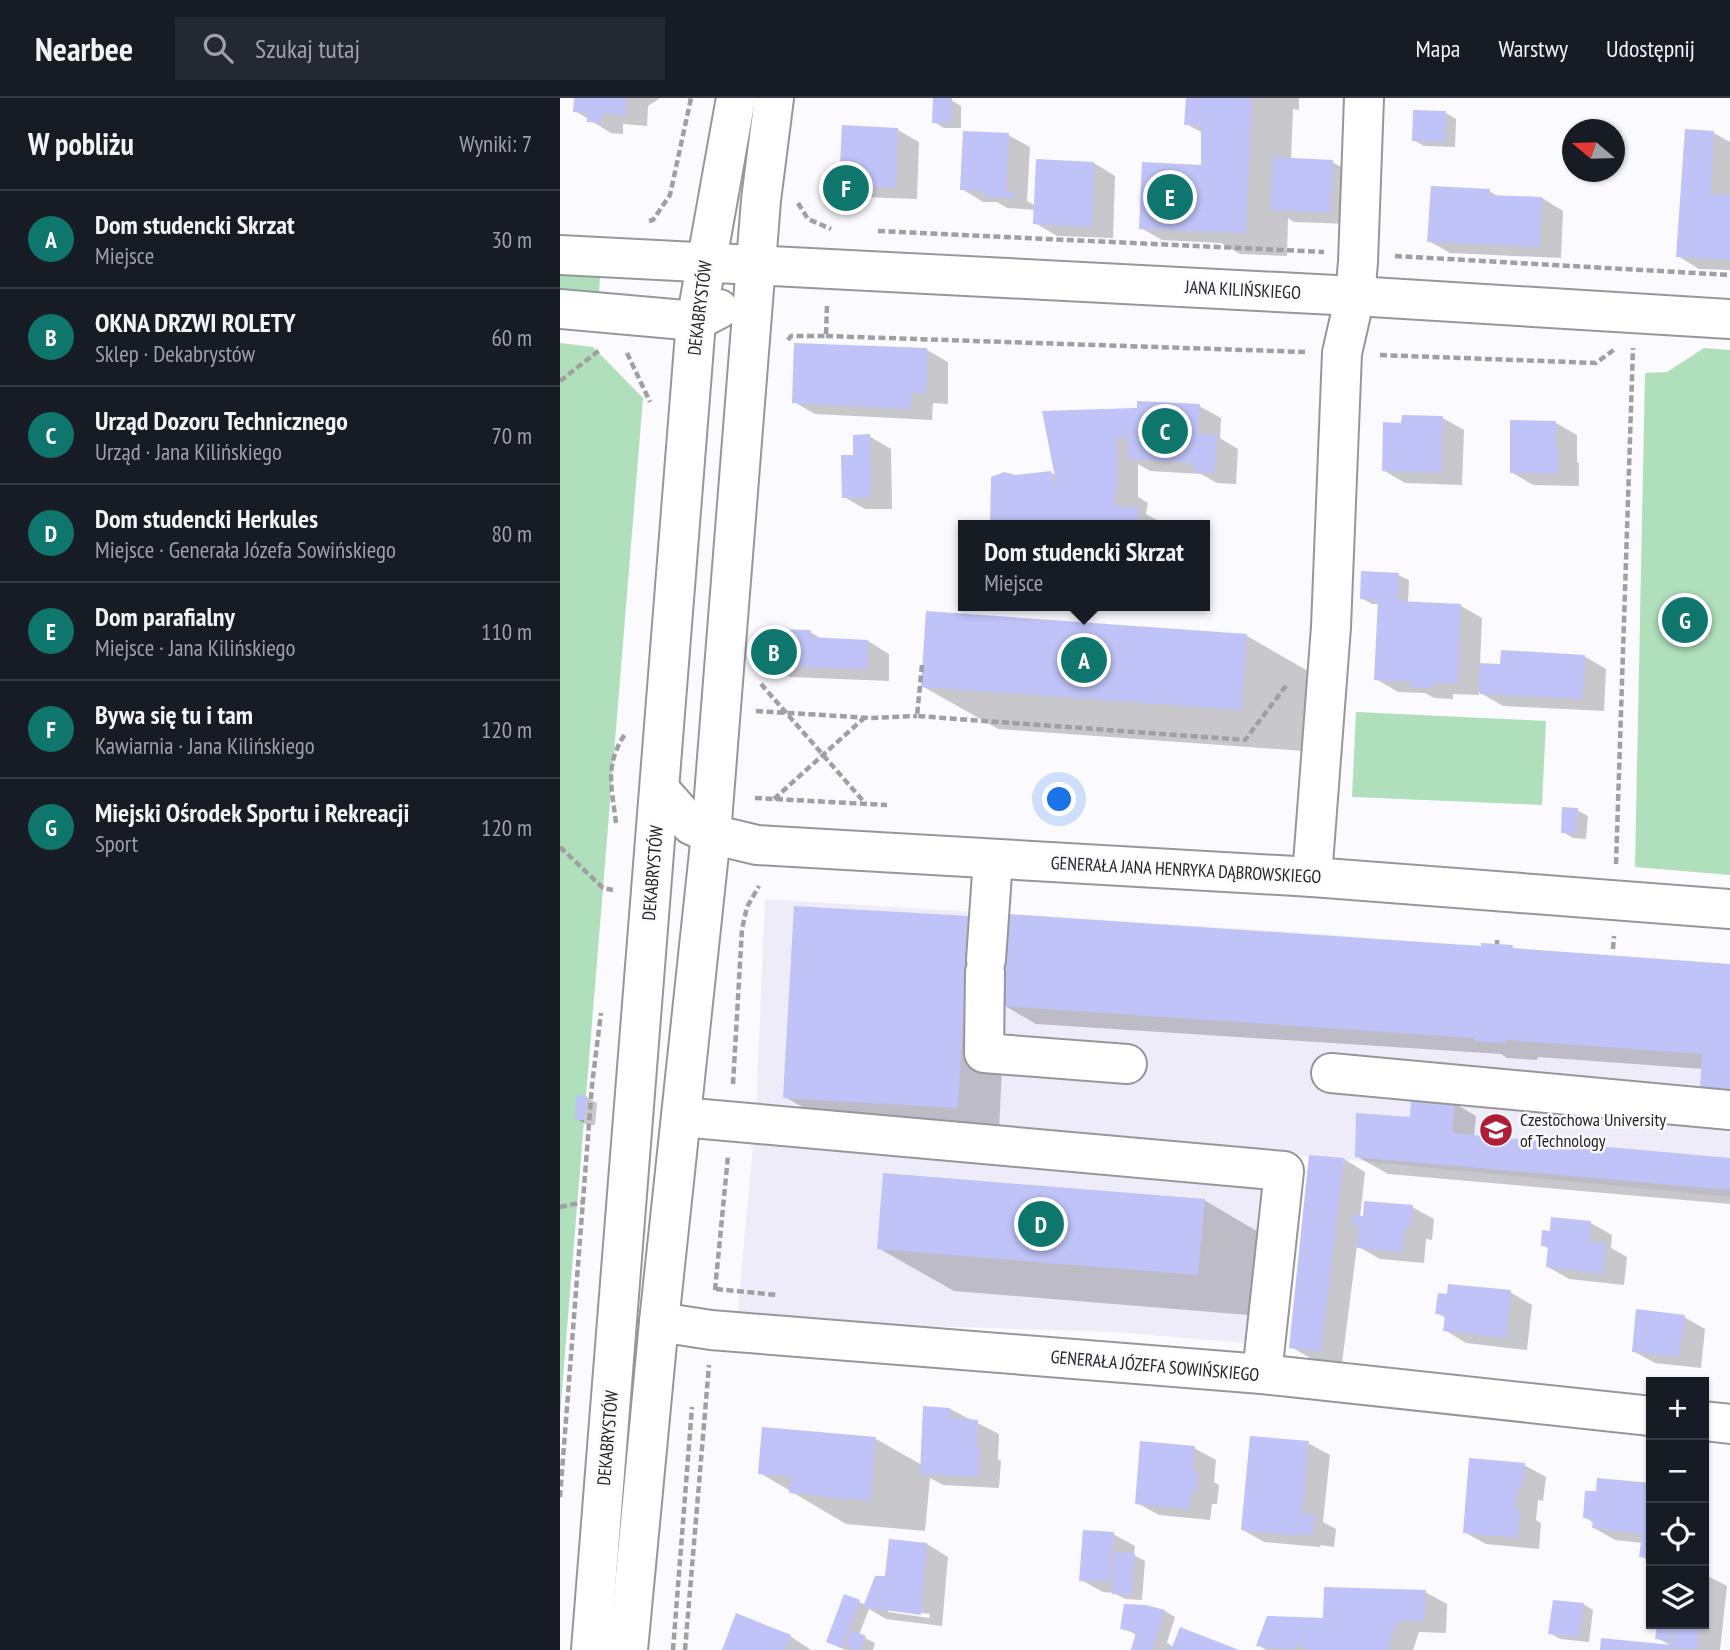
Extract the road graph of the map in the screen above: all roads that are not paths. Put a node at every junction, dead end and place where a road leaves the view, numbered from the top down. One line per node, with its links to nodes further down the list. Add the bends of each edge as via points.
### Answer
1 (736, 98): 5 (street, DEKABRYSTÓW)
2 (774, 98): 6 (street)
3 (1364, 98): 7 (street)
4 (560, 255): 5 (street, JANA KILIŃSKIEGO)
5 (705, 263): 6 (street, JANA KILIŃSKIEGO); 10 (street, DEKABRYSTÓW)
6 (756, 265): 7 (street, JANA KILIŃSKIEGO); 10 (street, via 728,303); 12 (street)
7 (1355, 296): 9 (street, JANA KILIŃSKIEGO, via 1634,324); 14 (street, via 1342,353 1331,627)
8 (560, 309): 10 (street)
9 (1730, 320)
10 (696, 321): 11 (street, DEKABRYSTÓW)
11 (660, 790): 12 (street, GENERAŁA JANA HENRYKA DĄBROWSKIEGO, via 691,825); 25 (street, DEKABRYSTÓW)
12 (711, 834): 13 (street, GENERAŁA JANA HENRYKA DĄBROWSKIEGO, via 757,845); 19 (street)
13 (993, 859): 14 (street, GENERAŁA JANA HENRYKA DĄBROWSKIEGO); 16 (street, via 984,1053)
14 (1312, 877): 15 (street, GENERAŁA JANA HENRYKA DĄBROWSKIEGO)
15 (1730, 909)
16 (1127, 1064)
17 (1331, 1073): 18 (street)
18 (1730, 1110)
19 (681, 1117): 20 (street); 21 (street, via 1284,1171)
20 (659, 1322): 21 (street, GENERAŁA JÓZEFA SOWIŃSKIEGO); 26 (street)
21 (1262, 1374): 22 (street, GENERAŁA JÓZEFA SOWIŃSKIEGO)
22 (1646, 1415)
23 (1709, 1422): 24 (street)
24 (1730, 1424)
25 (591, 1650)
26 (628, 1650)

